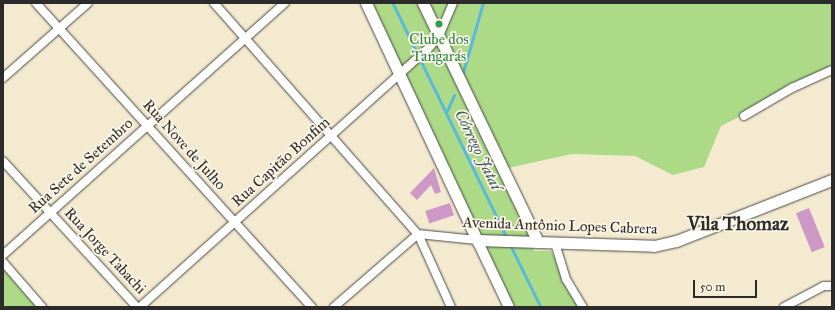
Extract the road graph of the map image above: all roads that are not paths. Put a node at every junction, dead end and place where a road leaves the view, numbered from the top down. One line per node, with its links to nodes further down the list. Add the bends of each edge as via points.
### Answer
1 (36, 3): 8 (street, Rua Nove de Julho)
2 (88, 3): 8 (street)
3 (214, 3): 10 (street)
4 (285, 3): 10 (street, Rua Sete de Setembro)
5 (366, 3): 12 (main road)
6 (423, 3): 9 (main road)
7 (453, 3): 9 (street, Rua Capitão Bonfim)
8 (59, 28): 13 (street); 15 (street, Rua Nove de Julho)
9 (439, 36): 12 (street, Rua Capitão Bonfim); 23 (main road)
10 (246, 38): 15 (street, Rua Sete de Setembro); 16 (street)
11 (832, 70): 14 (street, via 792,88)
12 (400, 74): 16 (street, Rua Capitão Bonfim); 22 (main road)
13 (3, 78)
14 (744, 116)
15 (148, 125): 19 (street, Rua Sete de Setembro); 20 (street, Rua Nove de Julho)
16 (331, 136): 20 (street, Rua Capitão Bonfim); 21 (street)
17 (3, 161): 19 (street, Rua Jorge Tabachi)
18 (832, 180): 24 (main road, Avenida Antônio Lopes Cabrera, via 665,244 636,247)
19 (50, 213): 25 (street, Rua Sete de Setembro); 29 (street, Rua Jorge Tabachi)
20 (235, 223): 29 (street, Rua Capitão Bonfim); 30 (street, Rua Nove de Julho)
21 (418, 234): 22 (street, Avenida Antônio Lopes Cabrera); 31 (street); 32 (street)
22 (480, 240): 23 (main road, Avenida Antônio Lopes Cabrera); 33 (street)
23 (534, 242): 24 (main road, Avenida Antônio Lopes Cabrera)
24 (555, 243): 34 (street, via 566,280)
25 (3, 255)
26 (3, 262): 28 (street)
27 (832, 286): 35 (street, via 824,286)
28 (42, 307)
29 (138, 307)
30 (312, 307)
31 (334, 307)
32 (451, 307)
33 (509, 307)
34 (583, 307)
35 (784, 307)

